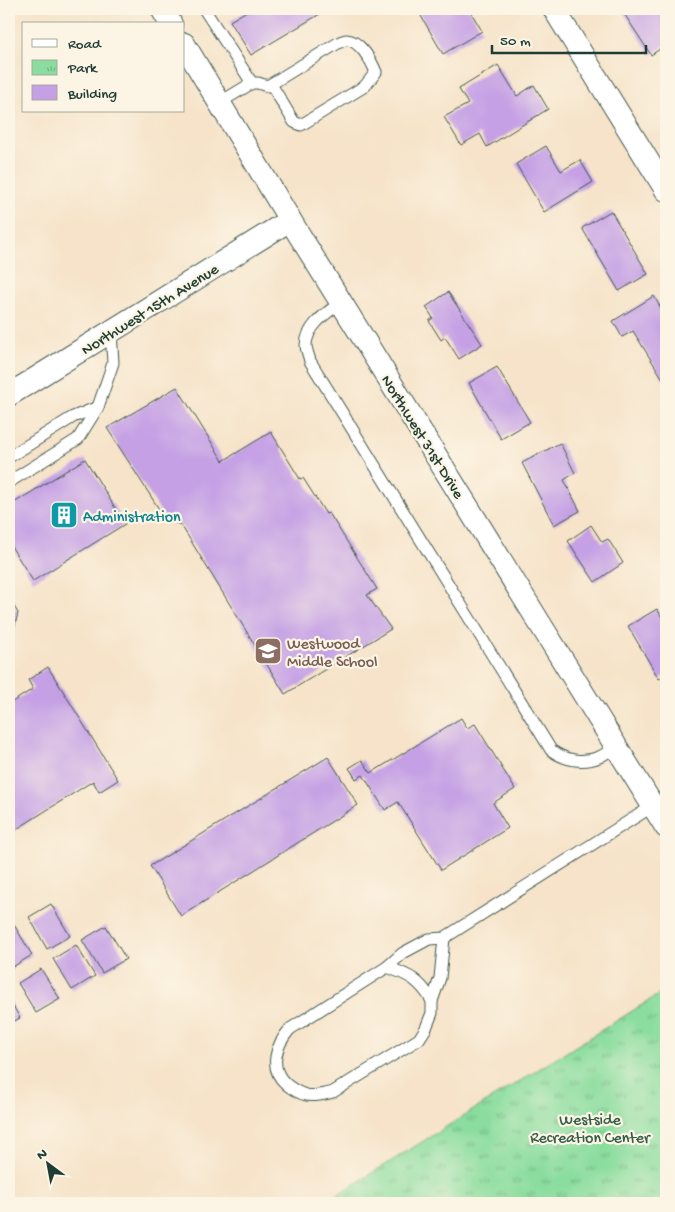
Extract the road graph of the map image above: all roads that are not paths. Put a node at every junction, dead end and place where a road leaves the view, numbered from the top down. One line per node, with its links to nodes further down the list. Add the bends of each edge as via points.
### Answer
1 (162, 9): 4 (street)
2 (204, 9): 6 (lane)
3 (554, 9): 9 (street)
4 (170, 22)
5 (185, 46): 8 (street, Northwest 31st Drive)
6 (252, 83): 7 (lane); 8 (lane)
7 (270, 84): 7 (lane, via 346,40 354,42 362,50 376,72 365,86 301,125 294,122)
8 (219, 103): 10 (street, Northwest 31st Drive)
9 (666, 190)
10 (290, 220): 11 (street, Northwest 31st Drive); 12 (street, Northwest 15th Avenue)
11 (340, 302): 17 (street, Northwest 31st Drive); 17 (lane, via 311,329 306,345 310,361 551,750 569,760 586,760 600,757)
12 (111, 332): 13 (street, Northwest 15th Avenue); 14 (lane, via 113,363)
13 (9, 395)
14 (98, 407): 15 (lane, via 74,417); 16 (lane, via 78,439)
15 (9, 457)
16 (9, 482)
17 (616, 746): 18 (street, Northwest 31st Drive)
18 (653, 806): 19 (street, Northwest 31st Drive); 20 (lane)
19 (666, 827)
20 (444, 938): 21 (lane, via 429,939 403,952); 22 (lane, via 440,978)
21 (387, 967): 22 (lane, via 419,982); 22 (lane, via 283,1036 278,1047 276,1069 282,1080 295,1091 307,1095 333,1092 419,1039 432,1013)
22 (432, 1001)

